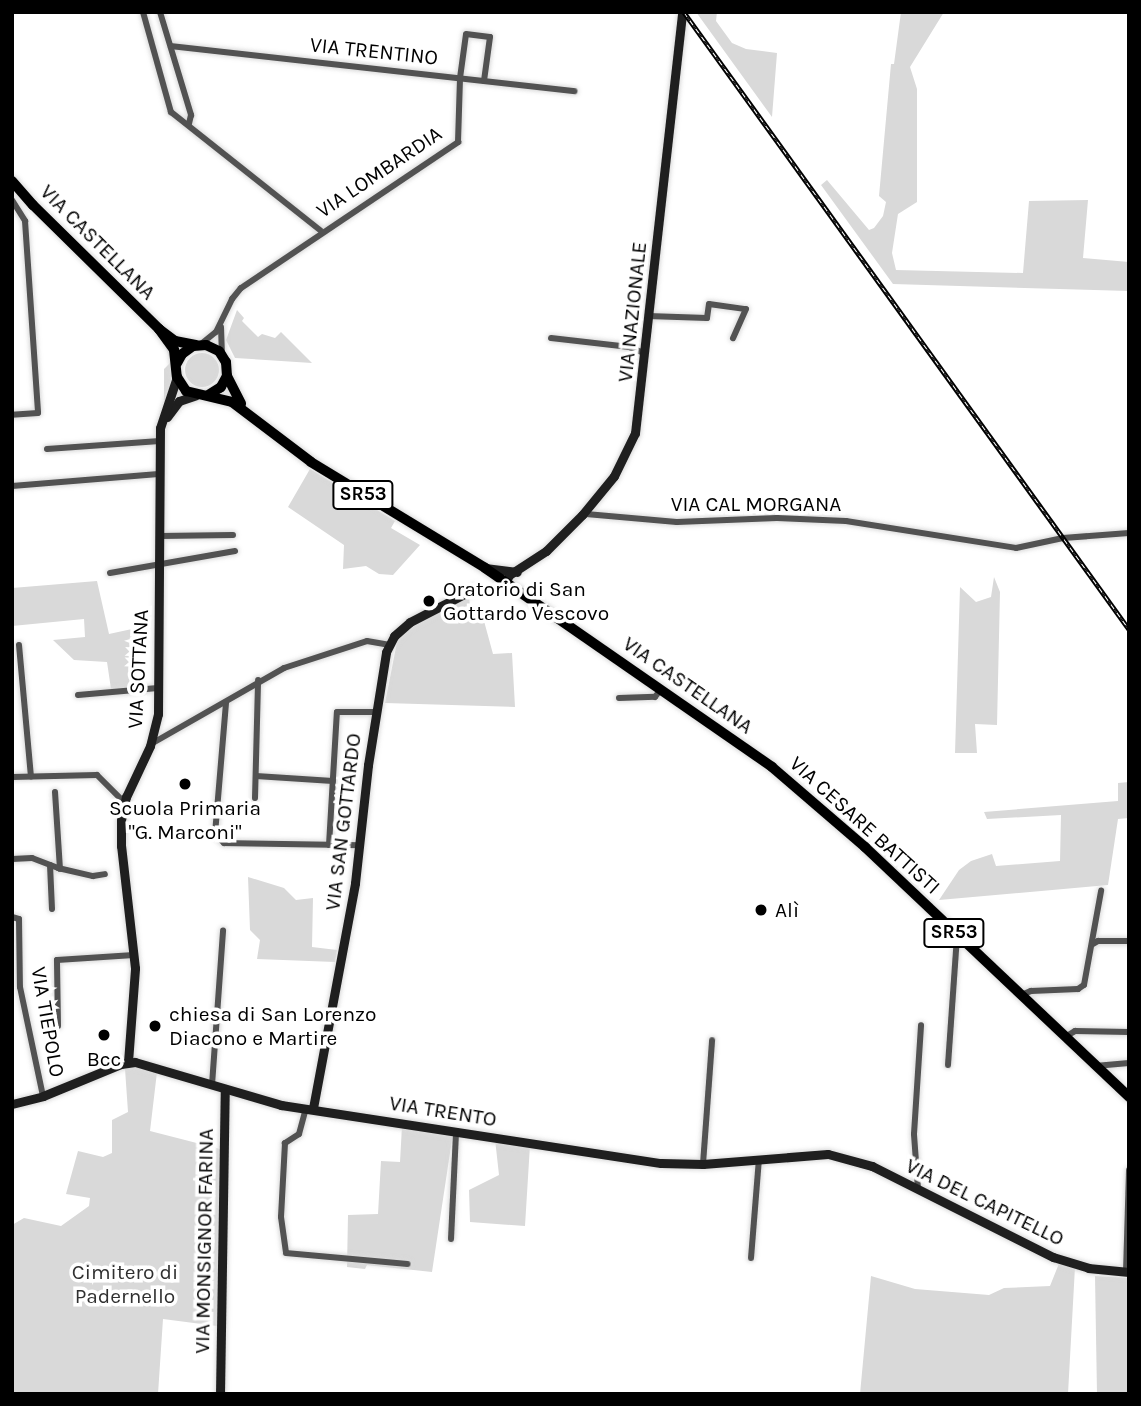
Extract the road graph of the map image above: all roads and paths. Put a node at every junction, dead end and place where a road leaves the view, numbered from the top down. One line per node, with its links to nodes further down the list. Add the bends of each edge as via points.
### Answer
1 (143, 12): 8 (street, via 171,112)
2 (160, 12): 4 (street)
3 (682, 12): 11 (street, VIA NAZIONALE)
4 (171, 46): 5 (street, VIA TRENTINO); 8 (street, via 191,115)
5 (460, 78): 6 (street, VIA TRENTINO); 6 (street, VIA LOMBARDIA, via 466,34 490,37); 10 (street, VIA LOMBARDIA, via 458,142)
6 (484, 80): 7 (street, VIA TRENTINO)
7 (574, 91)
8 (189, 124): 10 (street)
9 (15, 193): 13 (main road, VIA CASTELLANA / SR53); 23 (street, via 25,221 38,414)
10 (321, 232): 12 (street, VIA LOMBARDIA, via 238,291)
11 (648, 316): 15 (street, via 707,318 709,304 746,309); 17 (street, VIA NAZIONALE)
12 (222, 320): 16 (street, VIA LOMBARDIA, via 213,336); 18 (street)
13 (159, 329): 16 (main road, VIA CASTELLANA / SR53, via 177,342); 19 (main road, VIA CASTELLANA / SR53, via 173,349)
14 (551, 338): 17 (street, via 629,347)
15 (733, 338)
16 (198, 345): 18 (main road, SR53, via 213,347); 19 (main road, via 182,354)
17 (644, 353): 28 (street, VIA NAZIONALE, via 635,433 614,476)
18 (223, 356): 20 (main road, SR53)
19 (176, 372): 21 (main road, SR53, via 186,391); 24 (street, VIA SOTTANA)
20 (227, 376): 21 (main road, via 221,387); 22 (main road, VIA CASTELLANA / SR53)
21 (202, 395): 22 (main road, VIA CASTELLANA / SR53, via 227,399); 24 (street, VIA SOTTANA, via 175,405)
22 (248, 413): 34 (main road, VIA CASTELLANA / SR53, via 311,463)
23 (12, 415)
24 (160, 440): 25 (street); 26 (street, VIA SOTTANA)
25 (47, 449)
26 (159, 474): 27 (street); 31 (street, VIA SOTTANA)
27 (12, 486)
28 (580, 518): 29 (street, VIA CAL MORGANA, via 586,514 677,522 846,521 1016,548 1063,538); 35 (street, VIA NAZIONALE)
29 (1129, 533)
30 (233, 535): 31 (street)
31 (160, 536): 33 (street, VIA SOTTANA)
32 (234, 551): 33 (street)
33 (159, 565): 36 (street); 42 (street, VIA SOTTANA)
34 (485, 568): 35 (street); 37 (main road, VIA CASTELLANA / SR53)
35 (518, 572): 37 (street, VIA NAZIONALE, via 509,575)
36 (110, 573)
37 (505, 583): 43 (main road, VIA CASTELLANA / SR53)
38 (477, 588): 40 (street, via 411,622)
39 (19, 645): 50 (street)
40 (389, 645): 41 (street, via 367,640 337,648); 47 (street, VIA SAN GOTTARDO)
41 (258, 680): 46 (street); 51 (street)
42 (158, 688): 44 (street); 48 (street, VIA SOTTANA)
43 (662, 689): 45 (street, via 655,697); 49 (main road, VIA CASTELLANA / SR53)
44 (78, 695)
45 (618, 698)
46 (226, 703): 48 (street); 57 (street, via 215,834 224,843)
47 (375, 712): 53 (street, via 337,712); 58 (street, VIA SAN GOTTARDO)
48 (151, 744): 56 (street, VIA SOTTANA)
49 (757, 756): 67 (main road, VIA CESARE BATTISTI / SR53, via 855,839)
50 (32, 776): 52 (street); 56 (street, via 97,775)
51 (256, 776): 53 (street); 55 (street)
52 (12, 777)
53 (333, 781): 57 (street)
54 (55, 792): 61 (street)
55 (255, 797)
56 (124, 802): 70 (street, VIA SOTTANA, via 121,846)
57 (329, 845): 58 (street)
58 (358, 845): 86 (street, VIA SAN GOTTARDO, via 349,918)
59 (12, 859): 60 (street, via 32,858)
60 (50, 865): 61 (street); 64 (street)
61 (60, 869): 62 (street)
62 (105, 874)
63 (1101, 891): 69 (street)
64 (52, 909)
65 (12, 917): 83 (street, VIA TIEPOLO, via 19,919 20,987)
66 (223, 930): 81 (street)
67 (957, 937): 71 (main road, VIA CESARE BATTISTI / SR53); 79 (street)
68 (1129, 941): 69 (street)
69 (1093, 944): 71 (street, via 1082,987)
70 (135, 955): 73 (street, via 57,960); 77 (street, VIA SOTTANA)
71 (1020, 996): 75 (main road, VIA CESARE BATTISTI / SR53)
72 (921, 1025): 92 (street, via 914,1134)
73 (58, 1026)
74 (1129, 1032): 75 (street, via 1075,1031)
75 (1065, 1037): 80 (main road, VIA CESARE BATTISTI / SR53)
76 (712, 1040): 90 (street)
77 (128, 1062): 81 (street, VIA TRENTO); 83 (street)
78 (1129, 1063): 80 (street)
79 (948, 1065)
80 (1095, 1066): 84 (main road, VIA CESARE BATTISTI / SR53)
81 (212, 1085): 82 (street, VIA TRENTO)
82 (225, 1089): 86 (street, VIA TRENTO, via 270,1103); 97 (street, VIA MONSIGNOR FARINA)
83 (43, 1096): 85 (street)
84 (1129, 1097)
85 (12, 1104)
86 (310, 1108): 87 (street, VIA TRENTO); 95 (street, via 299,1134 285,1143 281,1217 286,1253)
87 (456, 1131): 90 (street, VIA TRENTO, via 661,1163); 93 (street)
88 (828, 1154): 89 (street, VIA TRENTO); 92 (street, VIA DEL CAPITELLO, via 860,1160)
89 (759, 1159): 90 (street, VIA TRENTO); 94 (street)
90 (703, 1164)
91 (1129, 1170): 96 (street)
92 (918, 1189): 96 (street, VIA DEL CAPITELLO, via 1053,1257 1088,1268)
93 (451, 1239)
94 (751, 1258)
95 (408, 1264)
96 (1128, 1272)
97 (220, 1394)

